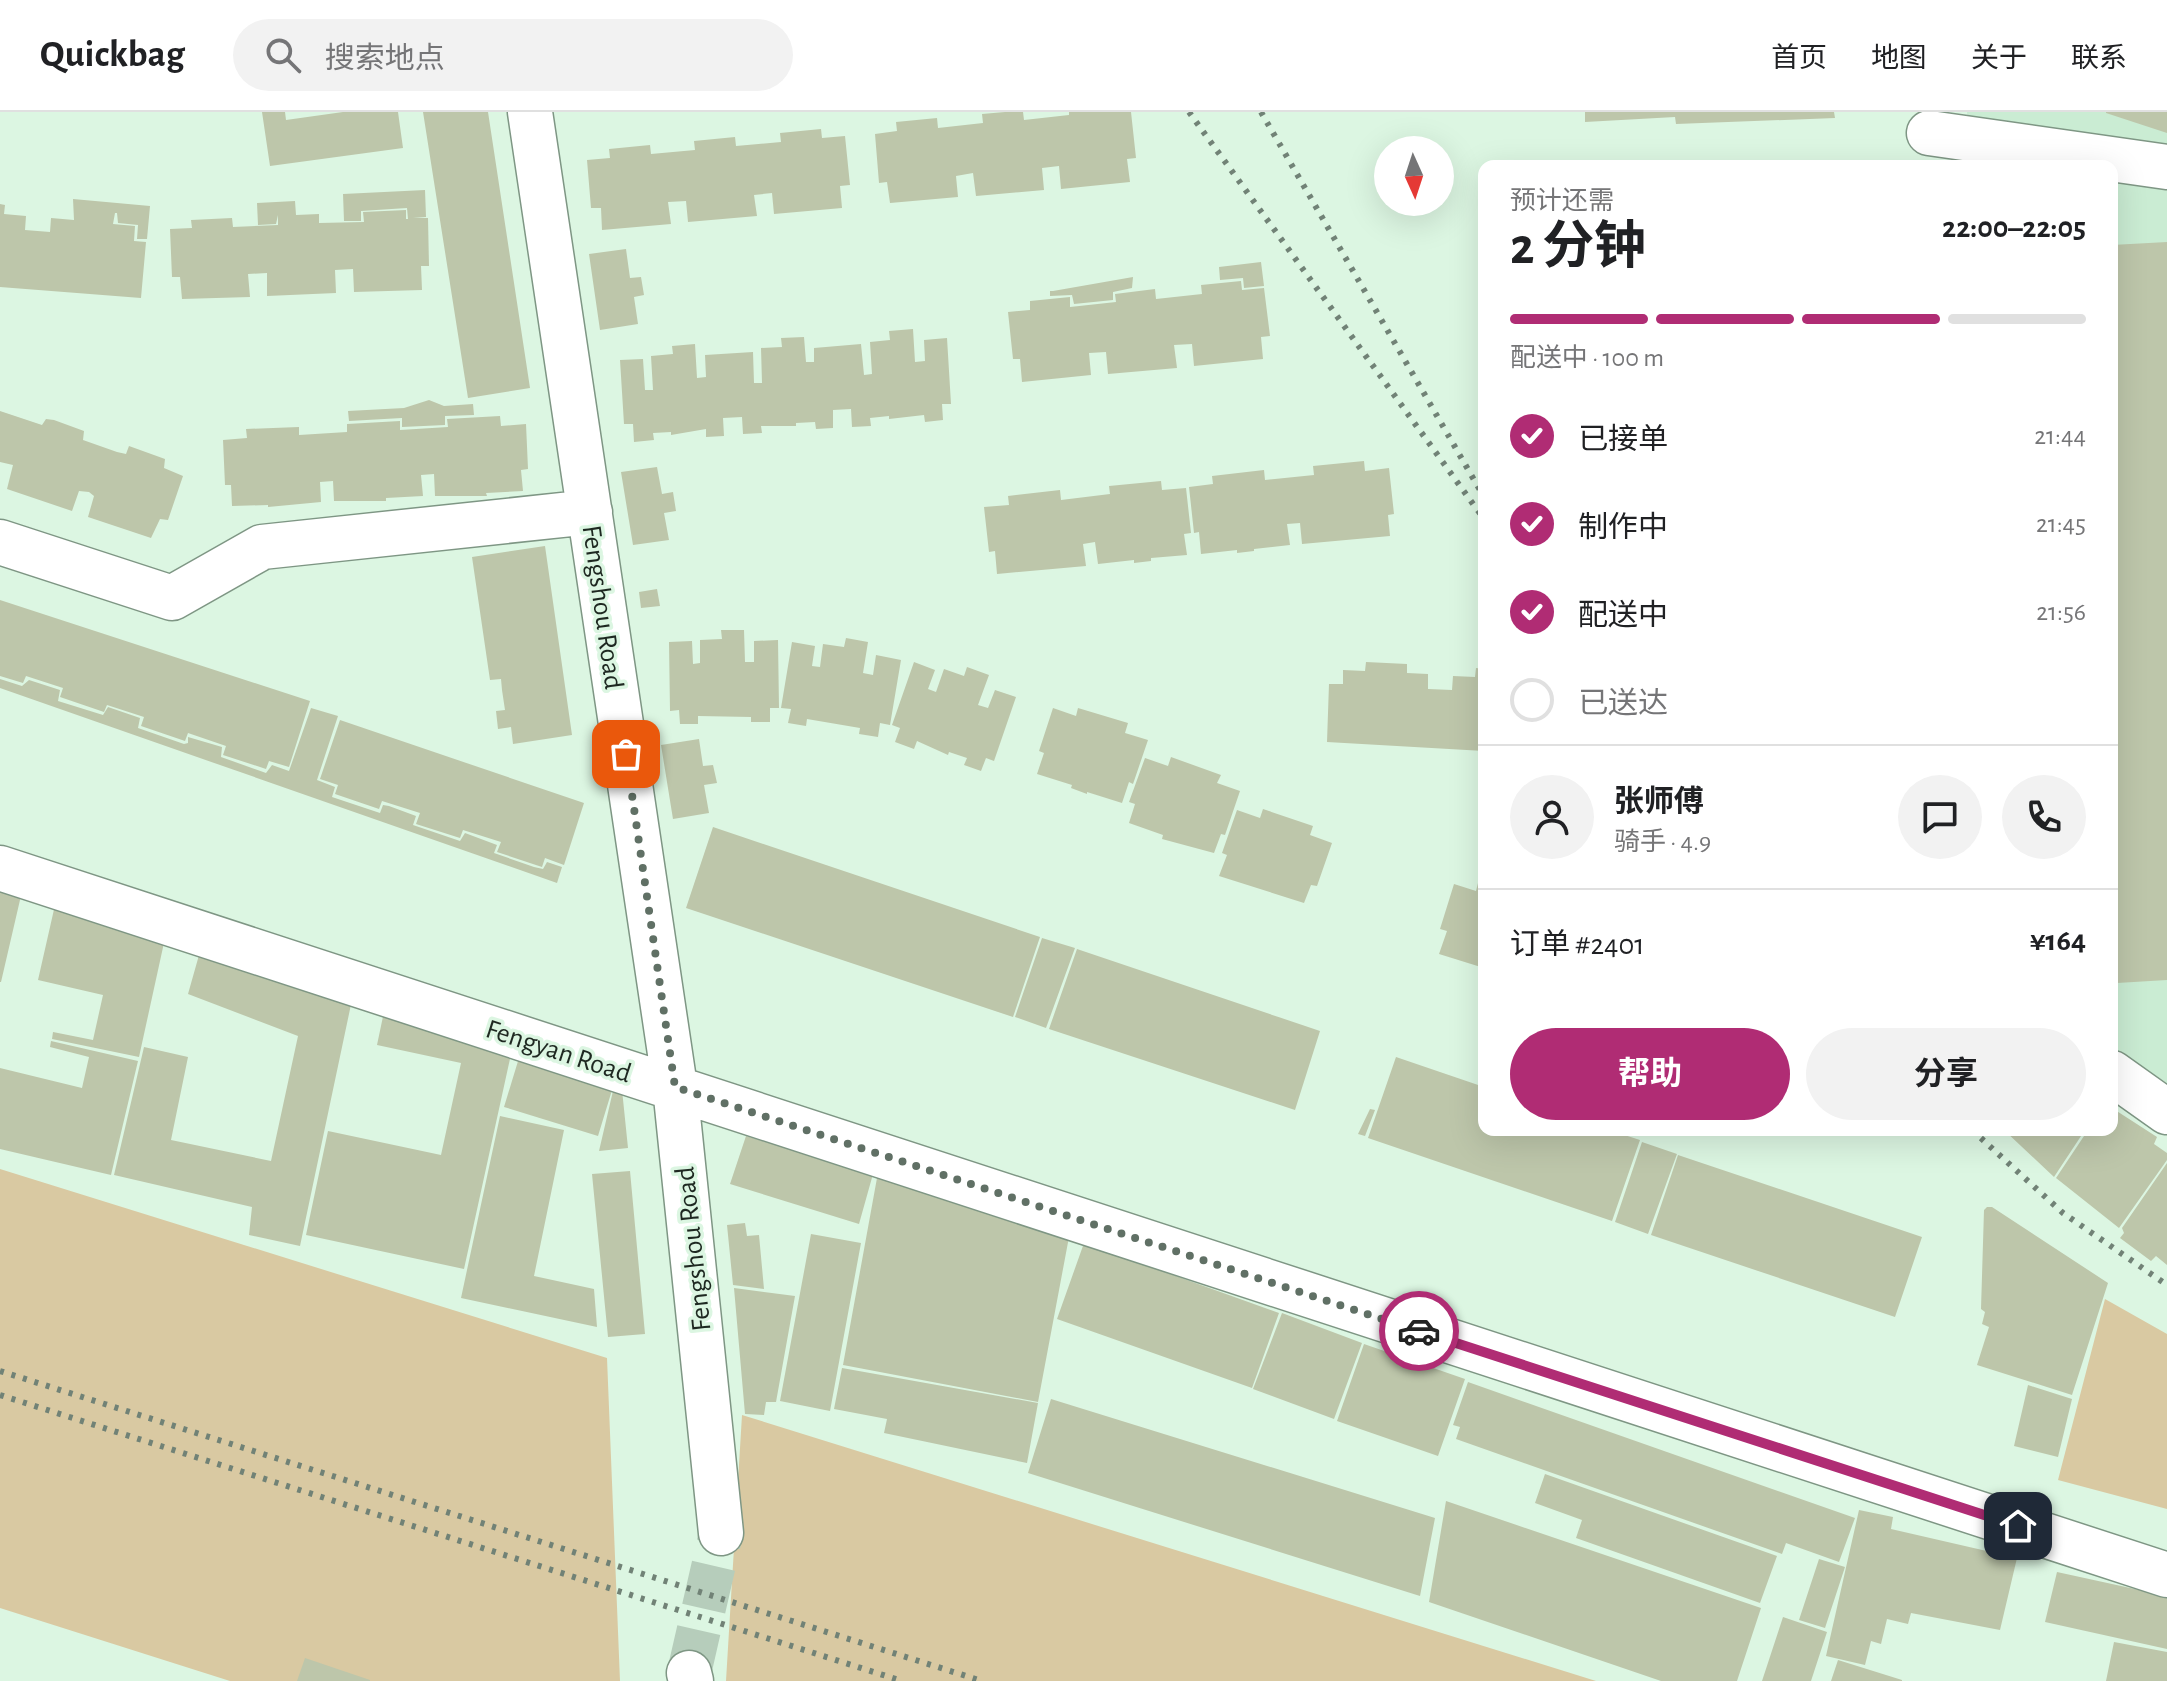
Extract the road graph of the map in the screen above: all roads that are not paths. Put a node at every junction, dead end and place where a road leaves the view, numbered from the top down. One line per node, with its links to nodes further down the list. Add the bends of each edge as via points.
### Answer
1 (530, 112): 6 (street, Fengshou Road)
2 (1929, 137): 3 (street)
3 (2111, 160)
4 (2118, 161): 5 (street)
5 (2167, 167)
6 (590, 512): 7 (street, via 262,547 172,598); 10 (street, Fengshou Road)
7 (0, 542)
8 (0, 868): 10 (street, Fengyan Road)
9 (2118, 1077): 11 (street)
10 (675, 1087): 12 (street, Fengshou Road); 13 (street, Fengyan Road)
11 (2167, 1112)
12 (721, 1533)
13 (2167, 1575)

